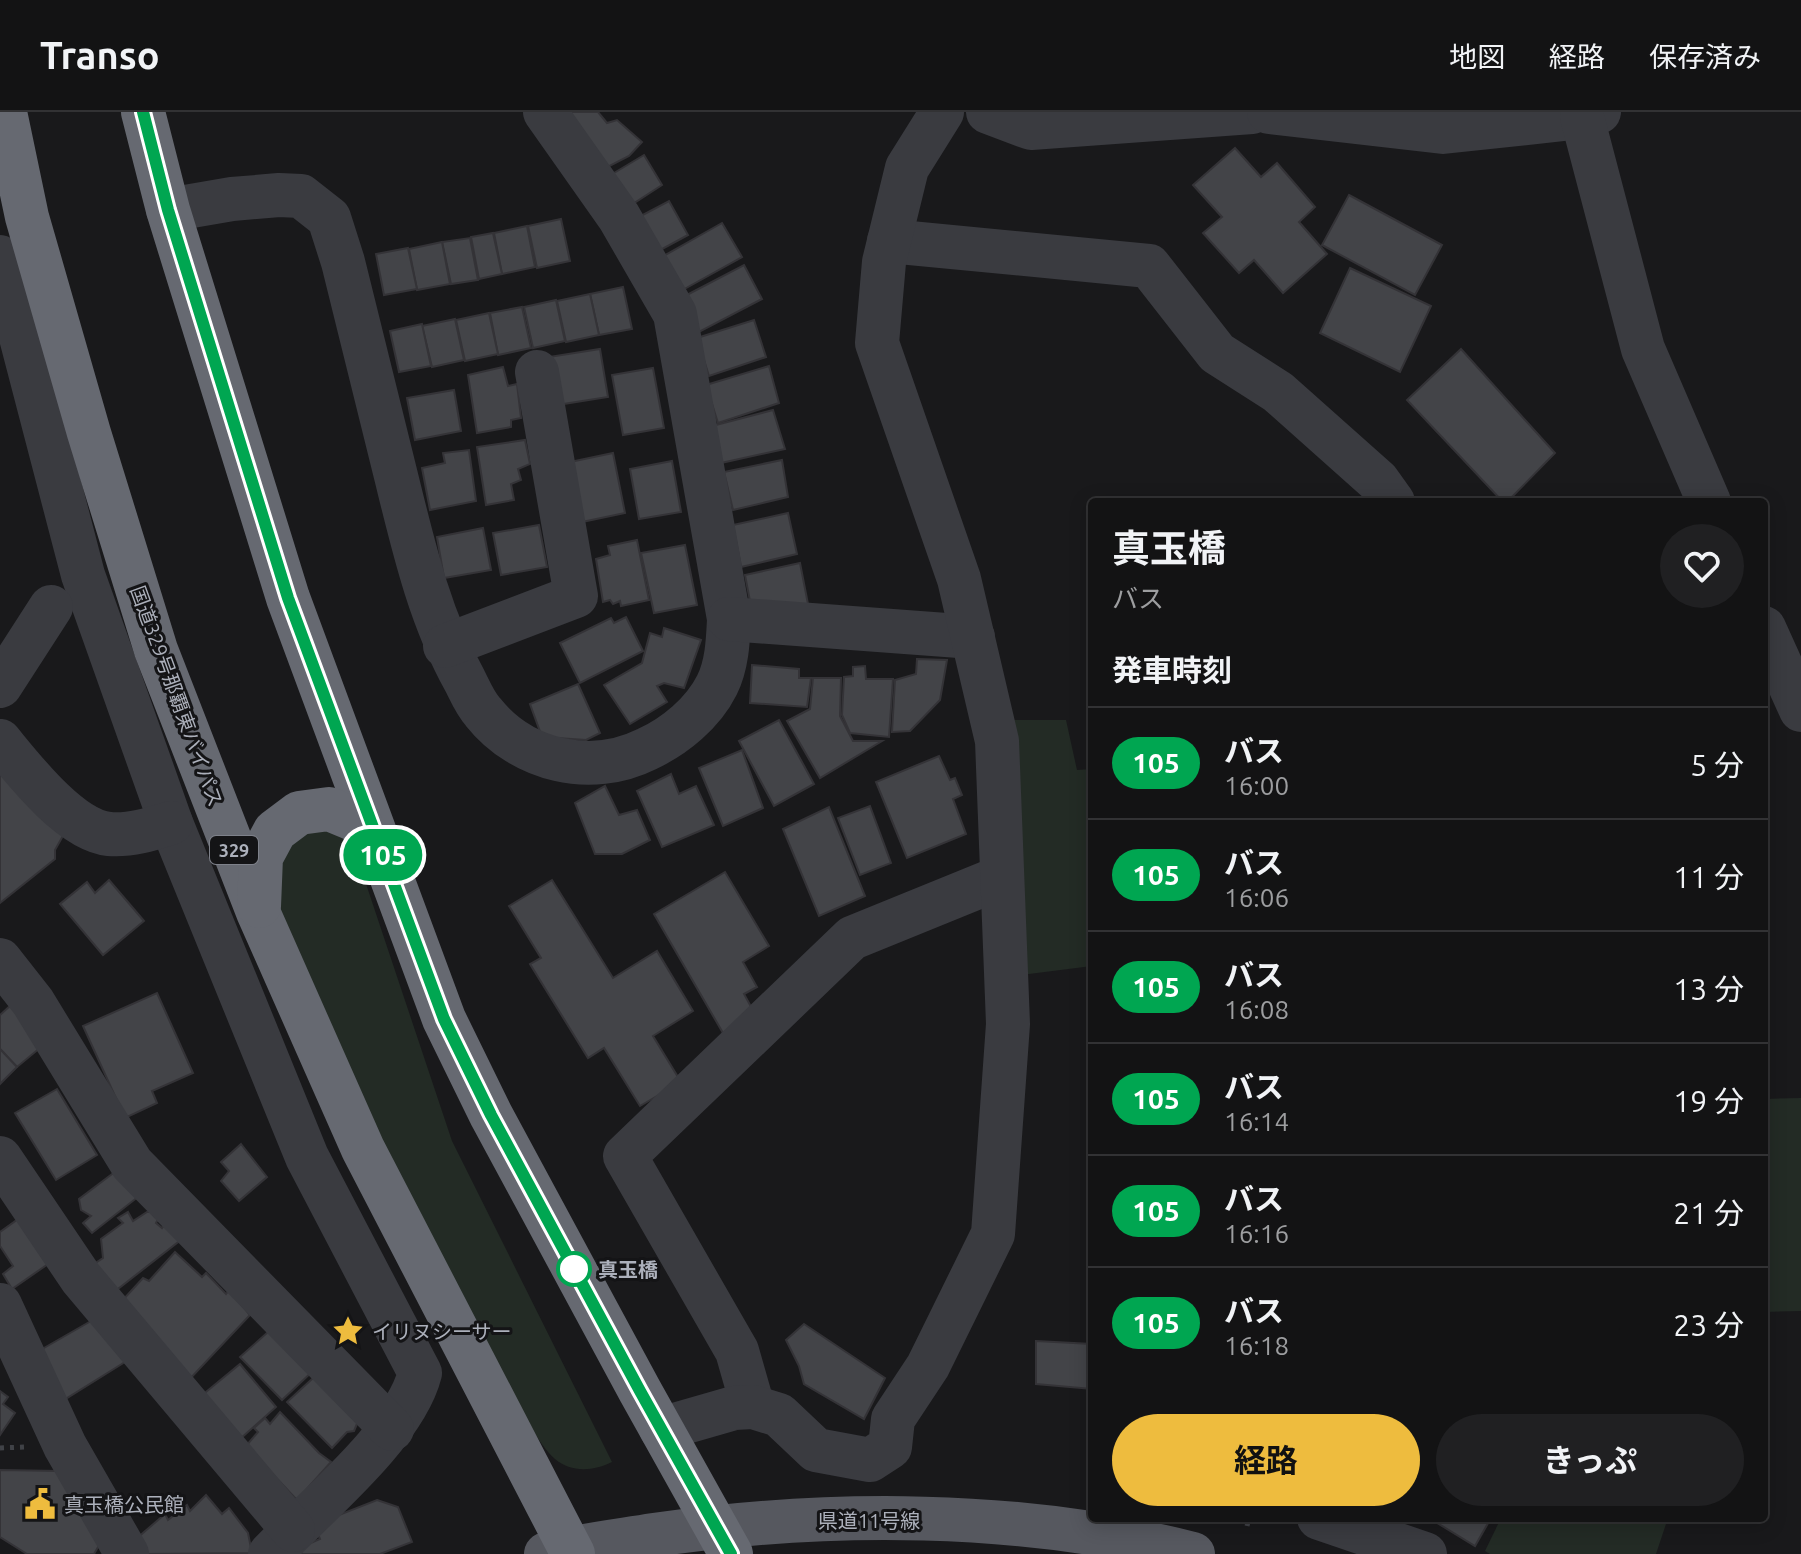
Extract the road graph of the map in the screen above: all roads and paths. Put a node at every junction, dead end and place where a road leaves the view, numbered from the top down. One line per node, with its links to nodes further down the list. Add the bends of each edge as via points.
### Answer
1 (5, 112): 26 (highway, 国道329号那覇東バイパス / 329, via 31,231 156,650)
2 (143, 112): 9 (highway)
3 (545, 112): 16 (street, via 619,217 675,314)
4 (942, 112): 10 (street, via 907,168)
5 (988, 112): 6 (street, via 1031,128)
6 (1252, 112)
7 (1269, 112): 8 (street, via 1443,132)
8 (1591, 114): 14 (street, via 1643,349)
9 (168, 210): 19 (street, via 232,199 301,196 329,218 418,563); 24 (highway, via 288,598)
10 (889, 241): 13 (street, via 1149,266 1217,353 1278,392 1378,481); 17 (street, via 877,343 959,579)
11 (0, 257): 23 (street, via 83,575)
12 (537, 372): 19 (street, via 576,596)
13 (1390, 498)
14 (1707, 498)
15 (51, 607): 20 (street)
16 (729, 619): 17 (street); 19 (street, via 727,654 717,685 697,712 674,735 611,763 538,755 508,737 482,712)
17 (973, 637): 25 (street, via 997,741)
18 (1768, 641): 21 (street)
19 (445, 646)
20 (0, 686)
21 (1791, 714)
22 (0, 741): 23 (street, via 41,790 80,822 107,834)
23 (171, 823): 31 (street, via 307,1157 420,1373 415,1393)
24 (389, 871): 26 (highway, via 358,821 329,809 299,813 275,831 261,857); 32 (highway, via 444,1019)
25 (1002, 877): 30 (street, via 1008,1024 993,1234 928,1366 893,1419 890,1447 870,1460 816,1450 779,1415); 30 (street, via 852,938 625,1156 737,1351)
26 (258, 912): 38 (highway, 国道329号那覇東バイパス / 329, via 363,1149)
27 (0, 960): 31 (street, via 33,1002 132,1164)
28 (0, 1158): 37 (street, via 81,1278)
29 (0, 1305): 39 (street, via 65,1446)
30 (753, 1407): 32 (street)
31 (392, 1429): 37 (street)
32 (661, 1429): 36 (highway)
33 (1248, 1522): 35 (path)
34 (1331, 1522): 41 (street)
35 (1247, 1526)
36 (723, 1540): 38 (main road, 県道11号線); 40 (main road, 県道11号線, via 790,1521 942,1520 1099,1535)
37 (282, 1542)
38 (563, 1552)
39 (127, 1554)
40 (1193, 1554)
41 (1425, 1554)

